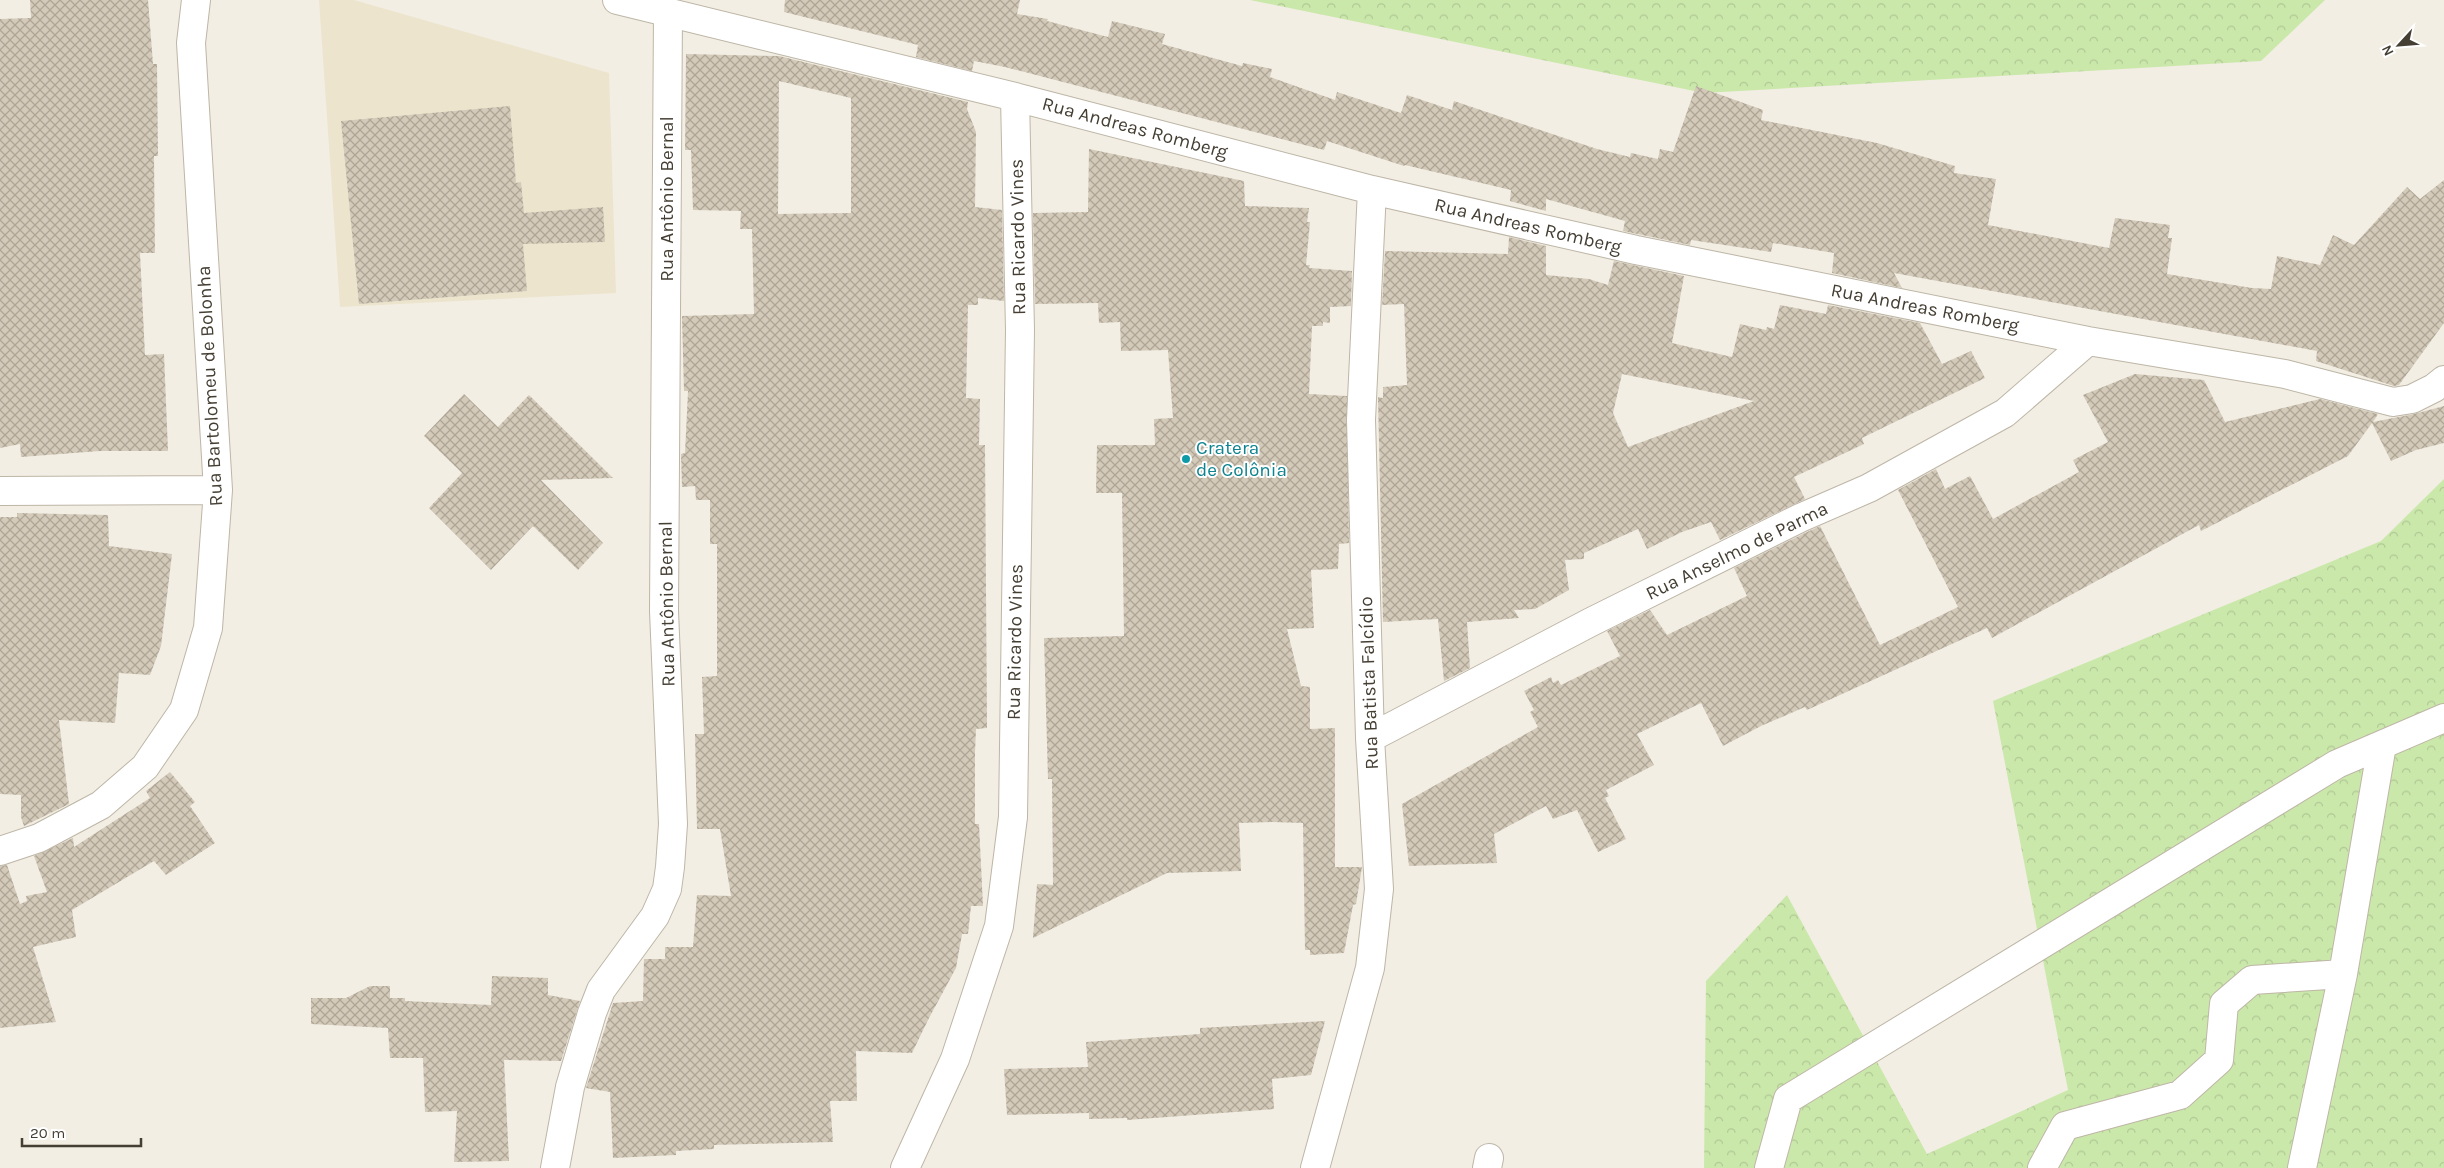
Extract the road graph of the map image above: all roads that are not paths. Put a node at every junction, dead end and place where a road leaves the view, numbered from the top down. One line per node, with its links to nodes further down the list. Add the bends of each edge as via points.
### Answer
1 (196, 0): 8 (street, Rua Bartolomeu de Bolonha, via 191,43)
2 (617, 0): 3 (street, Rua Andreas Romberg)
3 (668, 14): 4 (street, Rua Andreas Romberg); 15 (street, Rua Antônio Bernal, via 664,610 674,824 670,867 667,889 655,916 601,990 592,1013 570,1087)
4 (1015, 97): 5 (street, Rua Andreas Romberg); 16 (street, Rua Ricardo Vines, via 1020,330 1013,817 999,926 956,1059)
5 (1372, 190): 6 (street, Rua Andreas Romberg, via 1636,250); 11 (street, Rua Batista Falcídio, via 1361,420)
6 (2088, 340): 7 (street, Rua Andreas Romberg, via 2285,374 2393,402 2412,399); 11 (street, Rua Anselmo de Parma, via 2006,413 1869,488 1800,518 1591,622)
7 (2444, 380)
8 (218, 490): 9 (street); 13 (street, Rua Bartolomeu de Bolonha, via 208,628 184,710 146,767 101,805 39,838)
9 (0, 491)
10 (2444, 718): 12 (street)
11 (1370, 738): 17 (street, Rua Batista Falcídio, via 1380,889 1370,968)
12 (2382, 745): 14 (street); 18 (street, via 2337,764 1788,1099)
13 (0, 851)
14 (2344, 974): 19 (street, via 2252,980 2224,1004 2219,1060 2187,1089 2180,1095 2066,1126); 20 (street)
15 (555, 1168)
16 (905, 1168)
17 (1315, 1168)
18 (1769, 1168)
19 (2042, 1168)
20 (2302, 1168)

